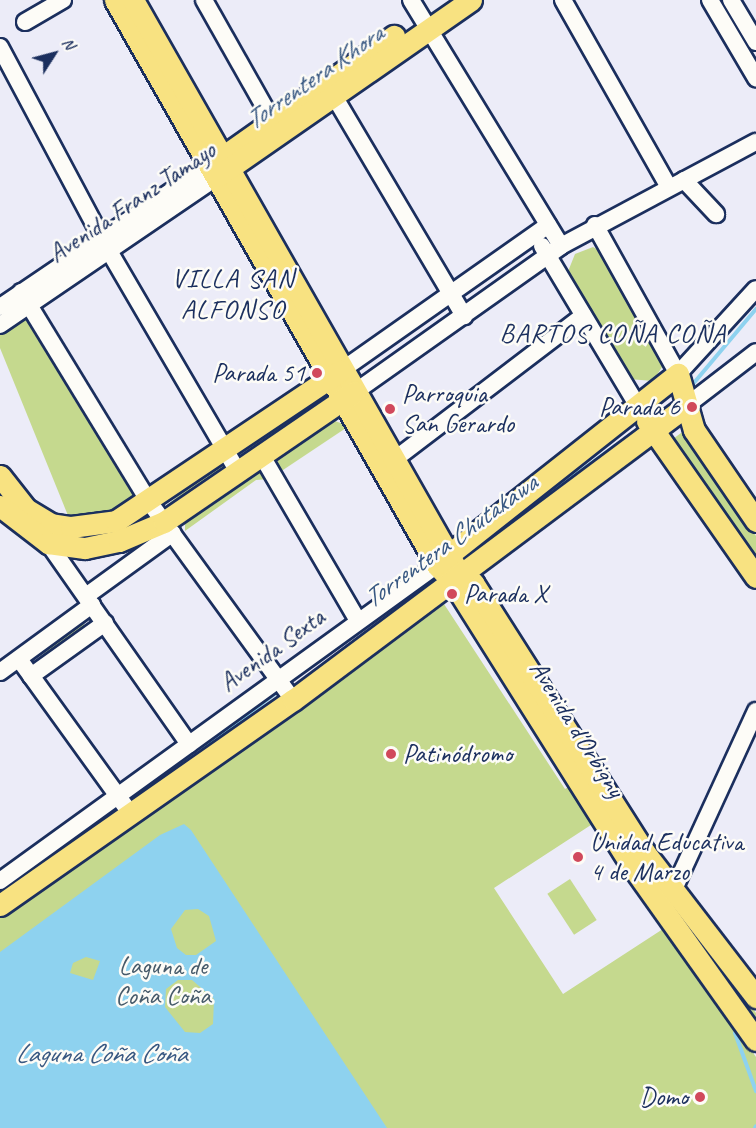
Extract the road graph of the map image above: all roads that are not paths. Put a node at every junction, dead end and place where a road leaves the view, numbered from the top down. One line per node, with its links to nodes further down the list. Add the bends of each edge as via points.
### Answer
1 (63, 0): 11 (street)
2 (115, 0): 18 (main road)
3 (133, 0): 18 (main road)
4 (204, 0): 16 (street)
5 (447, 0): 10 (main road, Avenida Franz Tamayo)
6 (471, 0): 10 (main road, Avenida Franz Tamayo)
7 (562, 0): 19 (street)
8 (710, 0): 14 (street)
9 (731, 0): 12 (street)
10 (418, 17): 15 (main road, Avenida Franz Tamayo); 16 (main road, Avenida Franz Tamayo); 22 (street)
11 (25, 21)
12 (756, 42)
13 (2, 55): 23 (street)
14 (756, 78)
15 (334, 96): 18 (main road, Avenida Franz Tamayo); 26 (street)
16 (272, 120): 18 (main road, Avenida Franz Tamayo)
17 (756, 142): 19 (street)
18 (217, 168): 23 (street, Avenida Franz Tamayo); 33 (main road, Avenida d'Orbigny)
19 (677, 184): 20 (street); 21 (street)
20 (716, 214)
21 (595, 225): 24 (street); 34 (street)
22 (541, 230): 24 (street); 26 (street)
23 (105, 244): 27 (street, Avenida Franz Tamayo); 37 (street)
24 (554, 250): 29 (street); 30 (street)
25 (756, 289): 34 (street, Avenida Sexta)
26 (451, 296): 29 (street); 33 (street)
27 (26, 298): 28 (street, Avenida Franz Tamayo); 31 (street, Avenida Franz Tamayo); 42 (street)
28 (0, 307)
29 (464, 316): 35 (street)
30 (583, 316): 36 (street); 39 (street)
31 (0, 325)
32 (756, 352): 34 (street, Avenida Sexta)
33 (336, 374): 35 (main road, Avenida d'Orbigny); 37 (main road)
34 (683, 388): 36 (main road, Avenida Sexta); 36 (main road, Avenida Sexta); 44 (main road, via 694,430)
35 (349, 396): 38 (main road); 39 (main road, Avenida d'Orbigny)
36 (647, 420): 47 (main road, Avenida Sexta); 47 (main road, Avenida Sexta); 48 (main road)
37 (225, 452): 40 (street); 42 (main road)
38 (262, 456): 40 (main road); 50 (street)
39 (387, 465): 47 (main road, Avenida d'Orbigny)
40 (238, 472): 45 (main road)
41 (0, 476): 42 (main road, via 26,508 51,524 93,526)
42 (150, 503): 45 (street)
43 (0, 506): 46 (main road)
44 (756, 520)
45 (168, 527): 46 (main road, via 102,545); 49 (street); 55 (street)
46 (48, 543): 49 (street)
47 (449, 568): 50 (street, Avenida Sexta); 55 (main road, Avenida Sexta); 60 (main road, Avenida d'Orbigny)
48 (756, 577)
49 (89, 601): 51 (street); 52 (street)
50 (358, 621): 55 (street, Avenida Sexta)
51 (105, 623): 54 (street); 57 (street)
52 (19, 658): 53 (street); 54 (street)
53 (0, 672)
54 (31, 676): 58 (street)
55 (285, 688): 57 (street, Avenida Sexta); 58 (main road, Avenida Sexta)
56 (756, 711): 60 (street)
57 (189, 744): 58 (street, Avenida Sexta)
58 (125, 805): 59 (street, Avenida Sexta); 61 (main road, Avenida Sexta)
59 (0, 881)
60 (669, 900): 62 (main road, Avenida d'Orbigny); 63 (main road, Avenida d'Orbigny)
61 (0, 905)
62 (756, 997)
63 (756, 1040)

